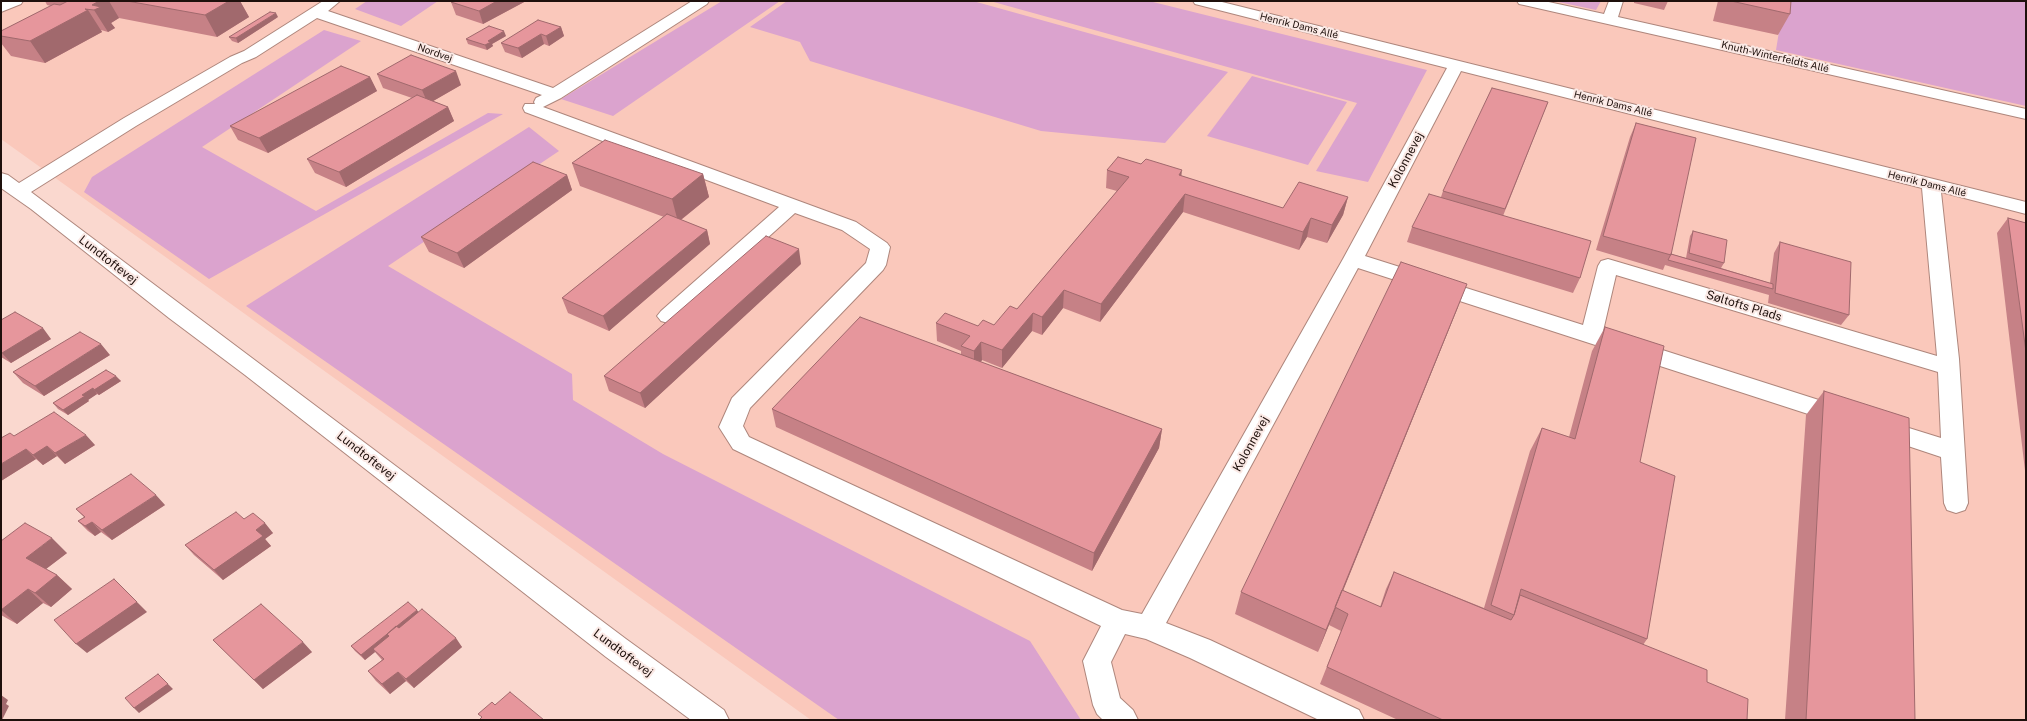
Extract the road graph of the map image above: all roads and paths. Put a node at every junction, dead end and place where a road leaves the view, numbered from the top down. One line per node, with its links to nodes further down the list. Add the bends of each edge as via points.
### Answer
1 (15, 1): 7 (street)
2 (333, 1): 8 (street)
3 (702, 1): 11 (street)
4 (1200, 1): 10 (street, Henrik Dams Allé)
5 (1524, 1): 9 (street, Knuth-Winterfeldts Allé)
6 (1616, 1): 9 (street)
7 (1, 8)
8 (316, 12): 11 (street, Nordvej); 15 (street, via 250,54 130,122)
9 (1609, 20): 12 (street, Knuth-Winterfeldts Allé)
10 (1456, 65): 14 (street, Henrik Dams Allé); 18 (street, Kolonnevej)
11 (555, 94): 16 (street, via 531,108)
12 (2026, 114)
13 (1, 179): 15 (street, Lundtoftevej)
14 (1931, 185): 17 (street, Henrik Dams Allé); 21 (street)
15 (18, 192): 26 (street, Lundtoftevej)
16 (793, 204): 19 (street); 24 (street, via 849,226 880,247 876,265 740,404 731,427 741,443)
17 (2026, 208)
18 (1353, 259): 20 (street); 25 (street, Kolonnevej)
19 (668, 316)
20 (1591, 335): 21 (street, Søltofts Plads, via 1608,266); 22 (street)
21 (1948, 367): 22 (street)
22 (1952, 451): 23 (street)
23 (1956, 503)
24 (1118, 621): 25 (street); 27 (street, via 1097,661 1107,705)
25 (1149, 628): 28 (street, via 1200,649)
26 (714, 720)
27 (1123, 720)
28 (1349, 720)

